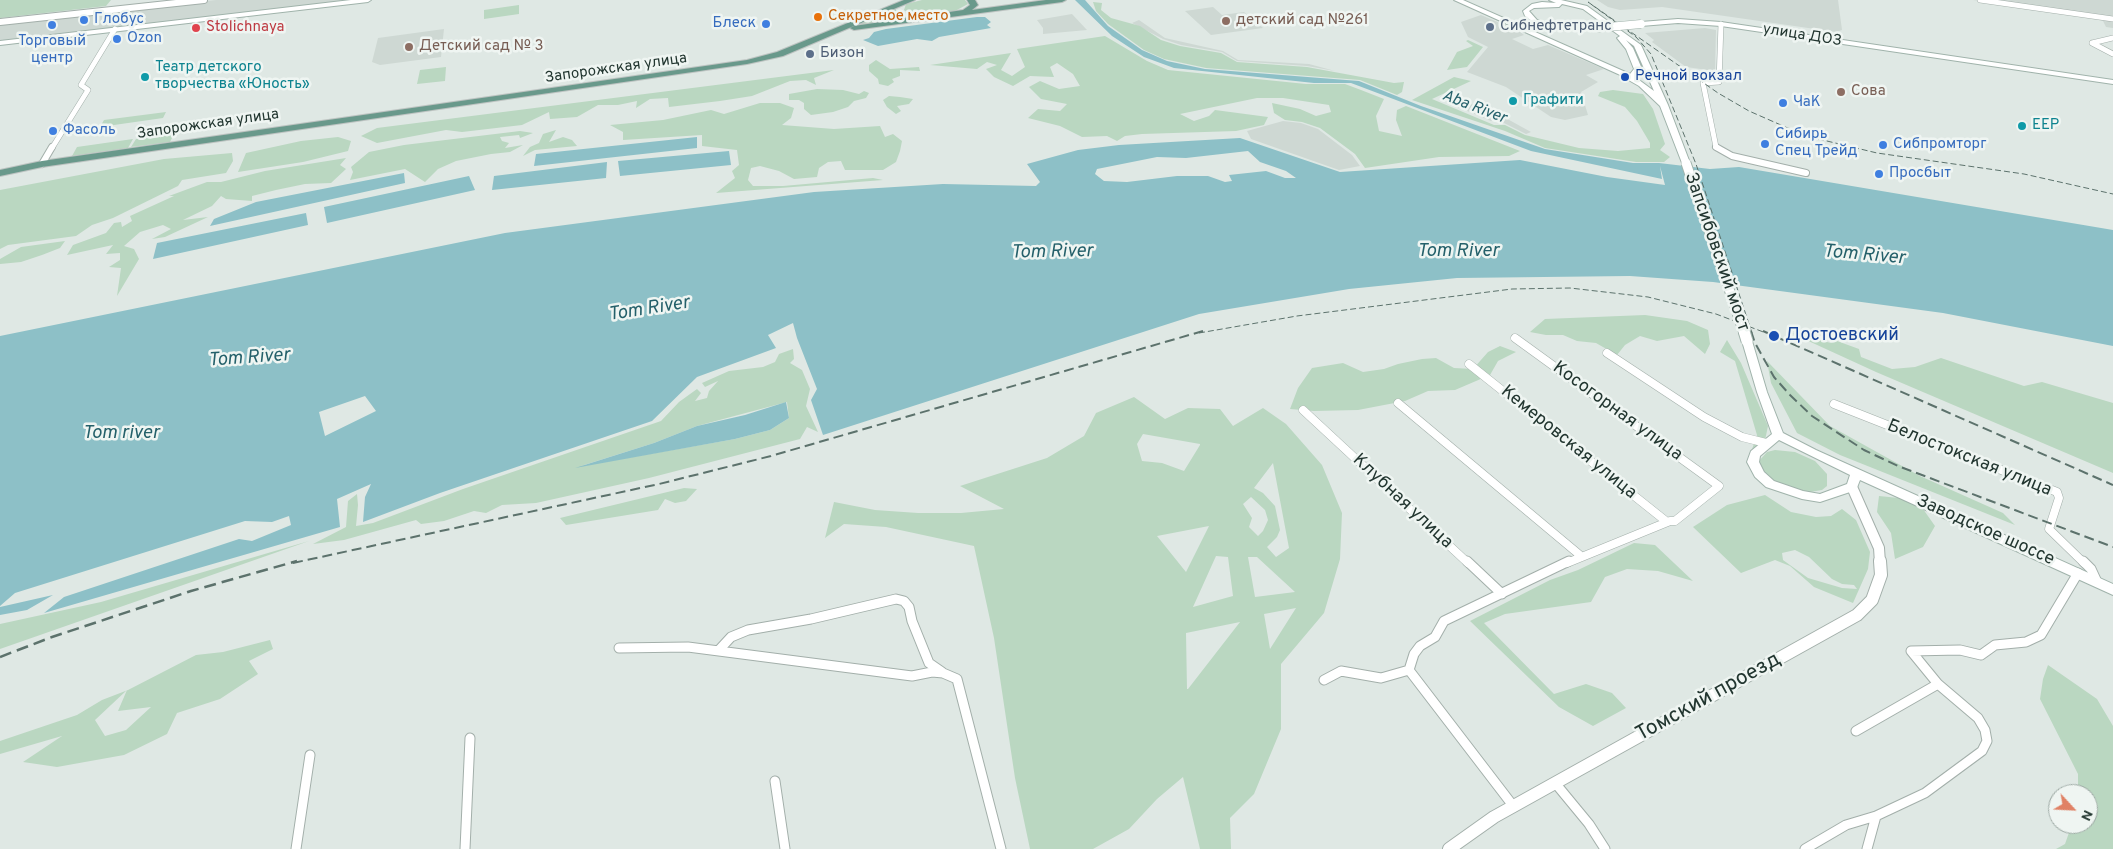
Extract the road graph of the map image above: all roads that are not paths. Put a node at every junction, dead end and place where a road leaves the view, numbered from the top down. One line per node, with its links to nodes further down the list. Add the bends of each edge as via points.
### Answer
1 (204, 0): 16 (street)
2 (363, 0): 3 (main road); 19 (main road)
3 (368, 0)
4 (971, 0): 12 (main road, via 974,5)
5 (1022, 0): 11 (main road)
6 (1061, 0): 11 (main road)
7 (1457, 0): 13 (main road)
8 (1552, 0): 24 (main road, Запсибовский мост, via 1585,7 1629,37 1642,52)
9 (1980, 0): 15 (street)
10 (907, 1): 14 (main road, via 898,8 904,15); 28 (main road, Запорожская улица, via 780,54 747,62)
11 (1046, 2): 12 (main road)
12 (960, 14): 14 (main road)
13 (1490, 14): 18 (main road, улица ДОЗ); 23 (main road)
14 (928, 17): 28 (main road, Запорожская улица, via 852,29 749,64)
15 (2113, 19)
16 (0, 22)
17 (1721, 24): 18 (main road, улица ДОЗ, bridge, via 1684,21); 25 (main road, улица ДОЗ); 31 (street, via 1719,82 1703,83 1716,147 1732,156)
18 (1556, 29): 23 (main road, via 1535,21 1527,16 1526,11 1532,6 1553,4 1585,13 1618,36 1629,48 1638,69)
19 (115, 30): 21 (main road); 29 (street, via 81,85 88,90)
20 (2113, 38): 22 (street, via 2092,43)
21 (0, 43)
22 (2113, 54)
23 (1631, 78): 26 (main road)
24 (1654, 82): 26 (main road); 27 (main road, Запсибовский мост)
25 (2113, 82)
26 (1642, 84): 27 (main road)
27 (1664, 105): 38 (main road, Запсибовский мост, bridge)
28 (303, 127): 29 (main road, Запорожская улица)
29 (42, 164): 30 (main road, Запорожская улица)
30 (0, 173)
31 (1806, 173)
32 (1515, 338): 42 (street, Косогорная улица, via 1719,486 1675,521)
33 (1606, 353): 39 (street, via 1704,417 1742,437)
34 (1469, 364): 42 (street, Кемеровская улица)
35 (1398, 402): 43 (street)
36 (1834, 404): 45 (street, Белостокская улица, via 2056,492 2059,498 2049,529 2091,569)
37 (1303, 410): 47 (street, Клубная улица)
38 (1778, 435): 39 (main road); 40 (main road, Заводское шоссе)
39 (1766, 443): 41 (main road, via 1754,454 1753,462 1759,474 1770,484 1820,498)
40 (1856, 473): 41 (main road); 44 (main road, Заводское шоссе)
41 (1852, 487): 58 (street, Томский проезд, via 1879,548 1882,575 1872,600 1858,616)
42 (1668, 522): 43 (street)
43 (1581, 556): 47 (street)
44 (2078, 573): 45 (main road, Заводское шоссе); 53 (street, via 2041,635 2026,642 1995,645 1981,654 1960,650 1911,651)
45 (2098, 582): 46 (main road, Заводское шоссе)
46 (2113, 590)
47 (1502, 594): 50 (street, via 1444,621 1435,637 1414,654)
48 (619, 648): 49 (street)
49 (719, 650): 51 (street, via 912,676); 51 (street, via 731,637 748,630 811,620 896,599 909,607 929,663)
50 (1409, 670): 52 (street, via 1381,678 1341,671); 59 (street)
51 (943, 673): 65 (street, via 957,679)
52 (1324, 680)
53 (1938, 684): 54 (street); 60 (street, via 1978,718 1987,741 1982,751 1925,793)
54 (1856, 731)
55 (470, 738): 63 (street)
56 (310, 756): 62 (street)
57 (775, 781): 64 (street)
58 (1556, 784): 59 (street, Томский проезд); 66 (street, via 1589,824)
59 (1514, 807): 61 (street, Томский проезд)
60 (1876, 816): 67 (street, via 1846,825); 68 (street)
61 (1452, 846)
62 (296, 849)
63 (465, 849)
64 (785, 849)
65 (1001, 849)
66 (1604, 849)
67 (1805, 849)
68 (1867, 849)

